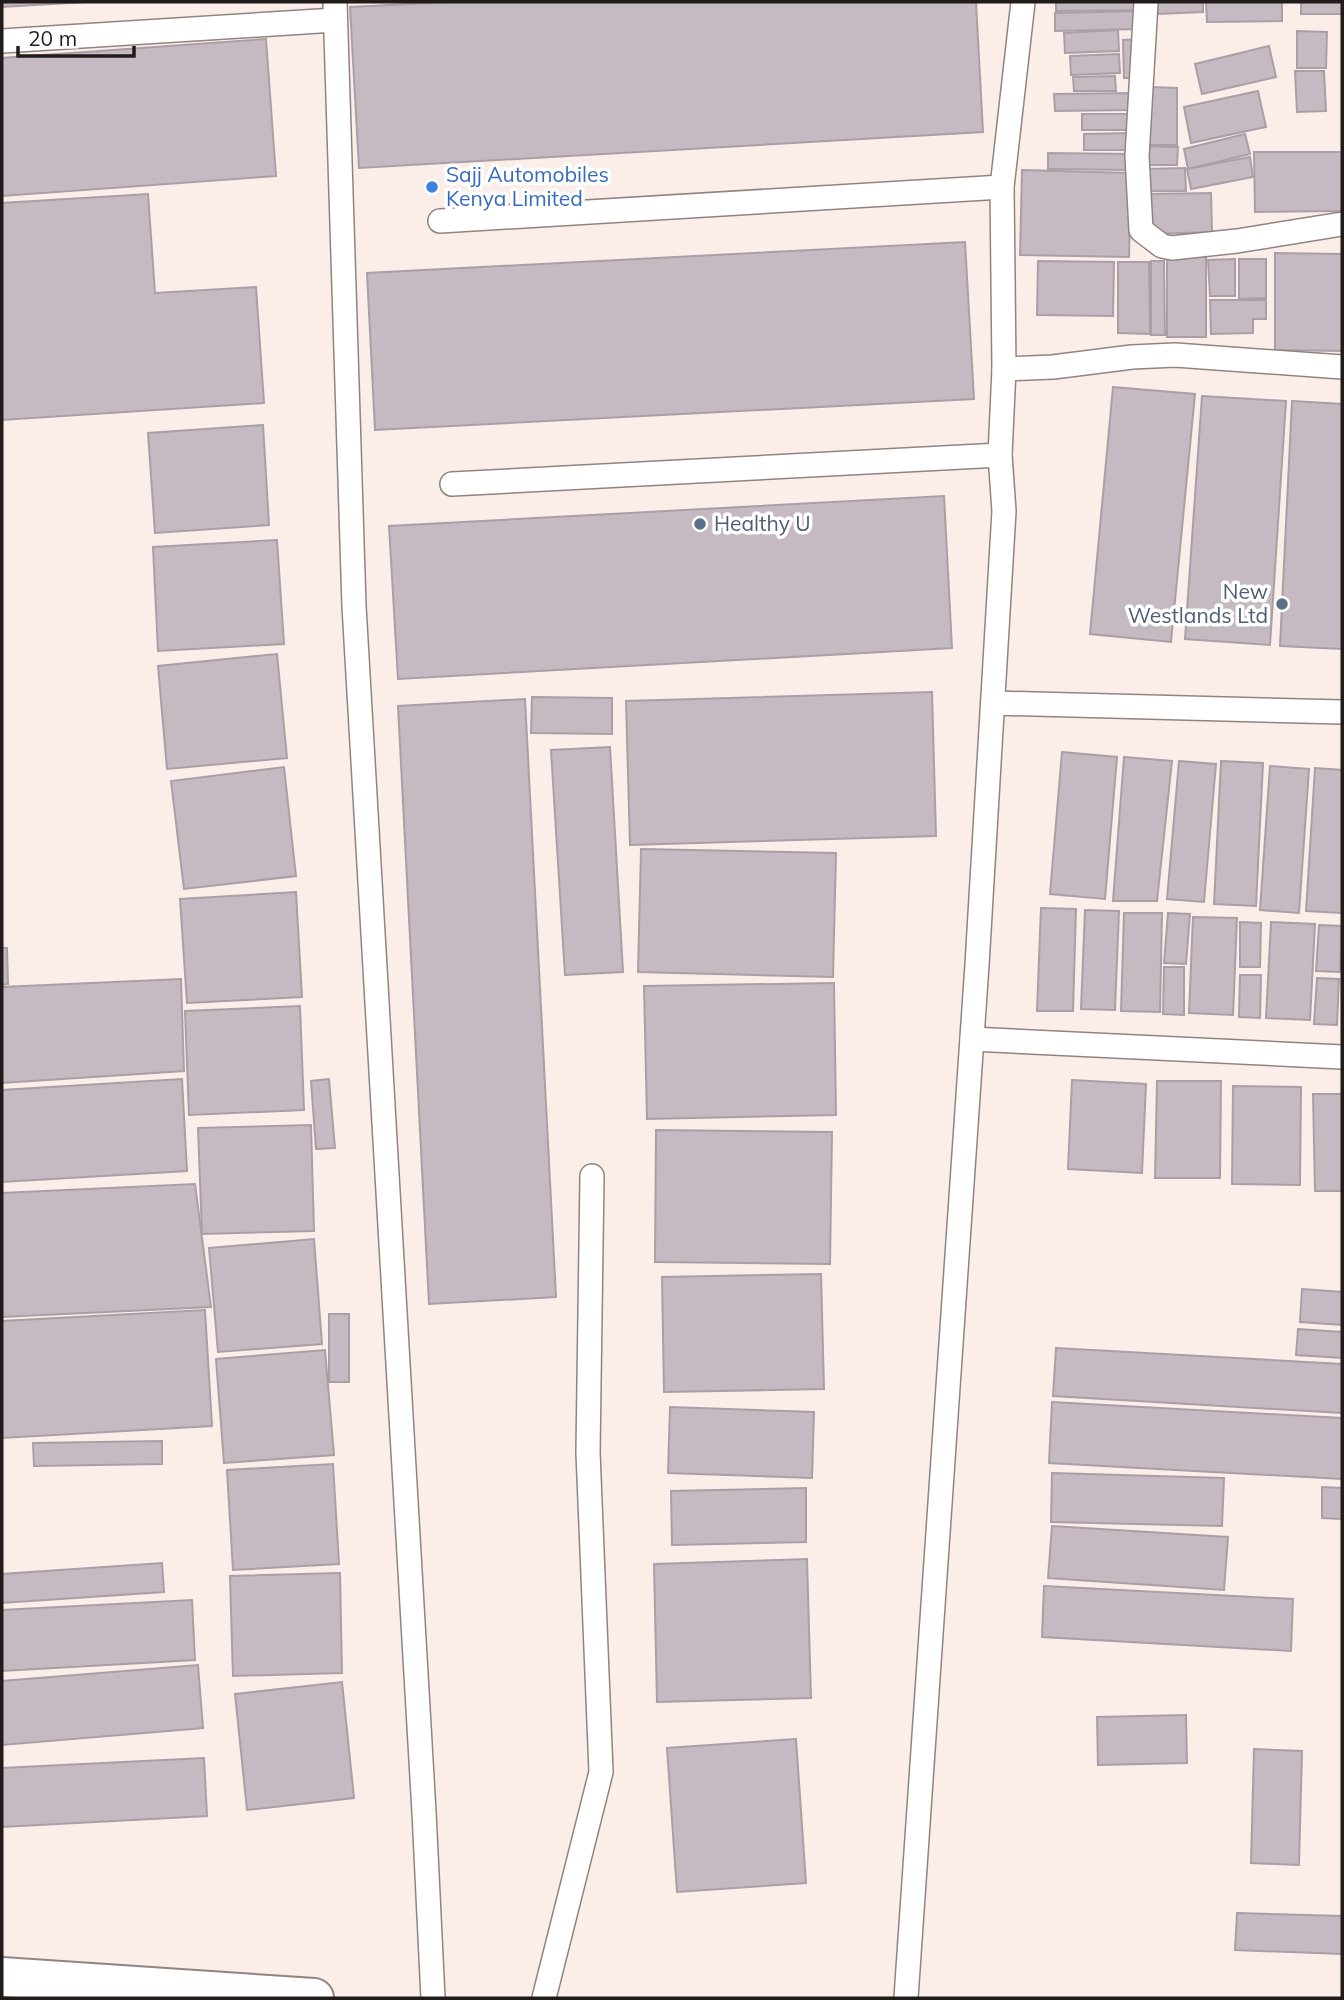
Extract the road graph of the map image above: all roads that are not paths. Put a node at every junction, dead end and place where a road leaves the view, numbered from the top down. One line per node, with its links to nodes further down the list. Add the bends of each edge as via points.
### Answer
1 (1023, 2): 5 (lane)
2 (1146, 2): 7 (lane, via 1137,156 1140,230 1172,248)
3 (335, 11): 4 (lane); 20 (lane, via 354,606)
4 (2, 41)
5 (1002, 187): 6 (lane); 9 (lane)
6 (440, 221)
7 (1342, 224)
8 (1342, 367): 9 (lane, via 1175,355)
9 (1004, 369): 10 (lane)
10 (1000, 454): 11 (lane); 12 (lane, via 1004,511)
11 (452, 484)
12 (993, 703): 13 (lane); 14 (lane)
13 (1342, 712)
14 (972, 1039): 15 (lane); 22 (lane)
15 (1342, 1057)
16 (592, 1176): 21 (lane, via 588,1452 601,1772)
17 (2, 1977): 18 (street)
18 (219, 1996): 19 (street)
19 (314, 1998)
20 (433, 1998)
21 (544, 1998)
22 (906, 1998)

